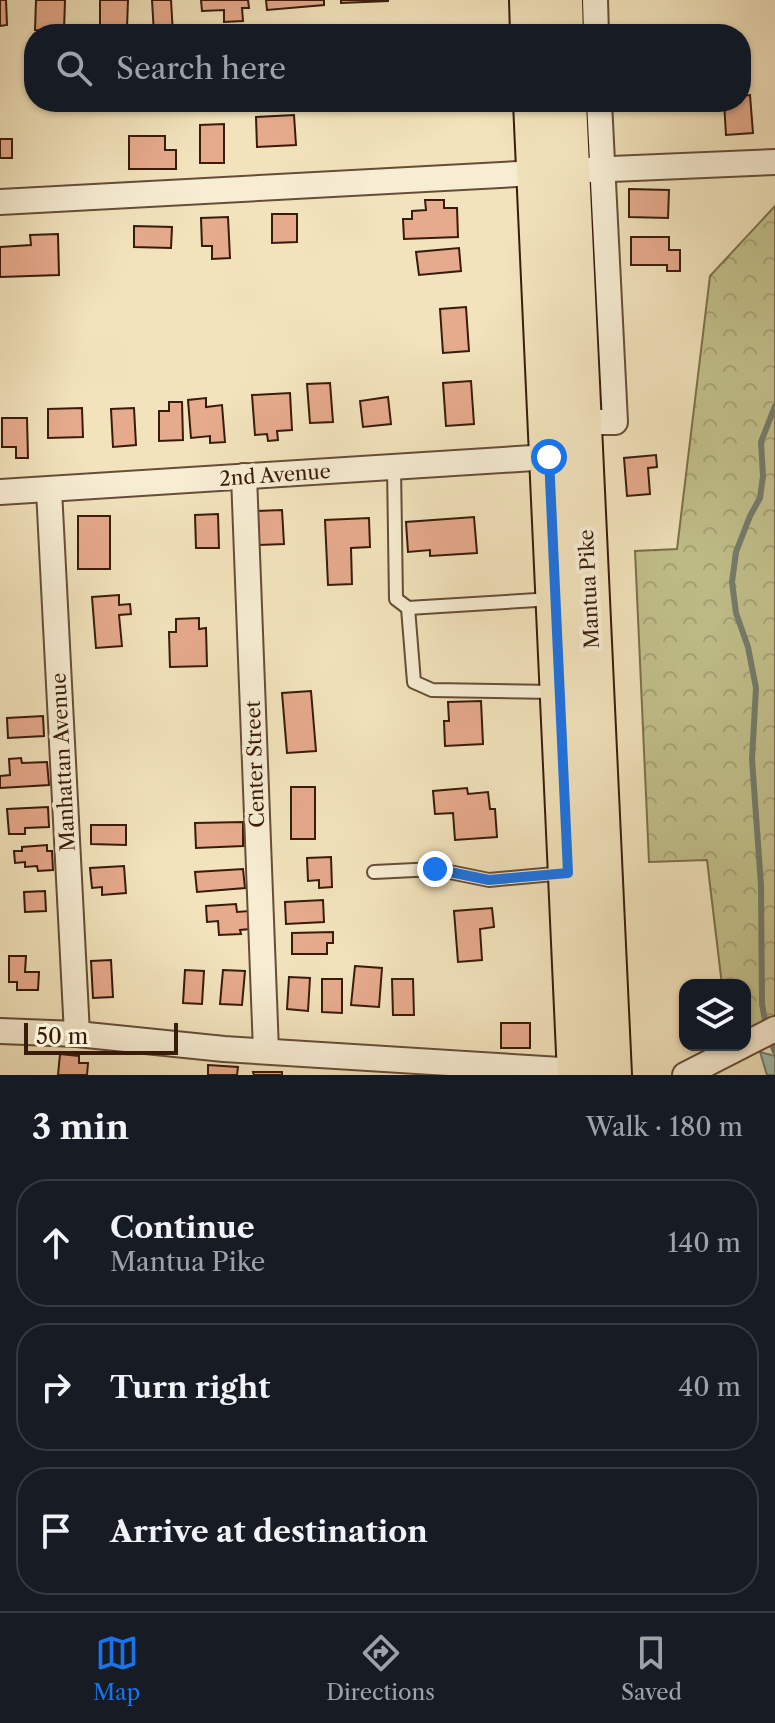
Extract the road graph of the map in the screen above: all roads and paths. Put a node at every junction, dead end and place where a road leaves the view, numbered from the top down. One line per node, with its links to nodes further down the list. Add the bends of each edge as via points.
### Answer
1 (529, 0): 4 (main road)
2 (563, 0): 5 (main road)
3 (595, 0): 6 (street)
4 (530, 24)
5 (564, 24)
6 (596, 24)
7 (538, 112): 11 (main road, Mantua Pike)
8 (567, 112): 11 (main road, Mantua Pike)
9 (595, 112): 11 (street)
10 (775, 162): 11 (street)
11 (569, 171): 12 (street); 13 (main road, Mantua Pike); 28 (main road, Mantua Pike, via 580,422)
12 (0, 202)
13 (549, 457): 14 (street, 2nd Avenue); 18 (main road, Mantua Pike)
14 (394, 467): 15 (street, 2nd Avenue); 19 (lane, via 396,599)
15 (244, 476): 16 (street, 2nd Avenue); 26 (street, Center Street)
16 (49, 490): 17 (street, 2nd Avenue); 25 (street, Manhattan Avenue)
17 (0, 492)
18 (556, 598): 19 (lane); 20 (main road, Mantua Pike)
19 (408, 608): 20 (lane, via 414,682 432,690)
20 (560, 692): 22 (main road, Mantua Pike)
21 (374, 872): 22 (lane, via 435,869 489,880)
22 (568, 873): 28 (main road, Mantua Pike)
23 (775, 1029): 29 (street)
24 (0, 1031): 25 (street)
25 (77, 1034): 26 (street)
26 (266, 1051): 27 (street)
27 (482, 1070): 28 (street)
28 (589, 1074)
29 (685, 1075)

